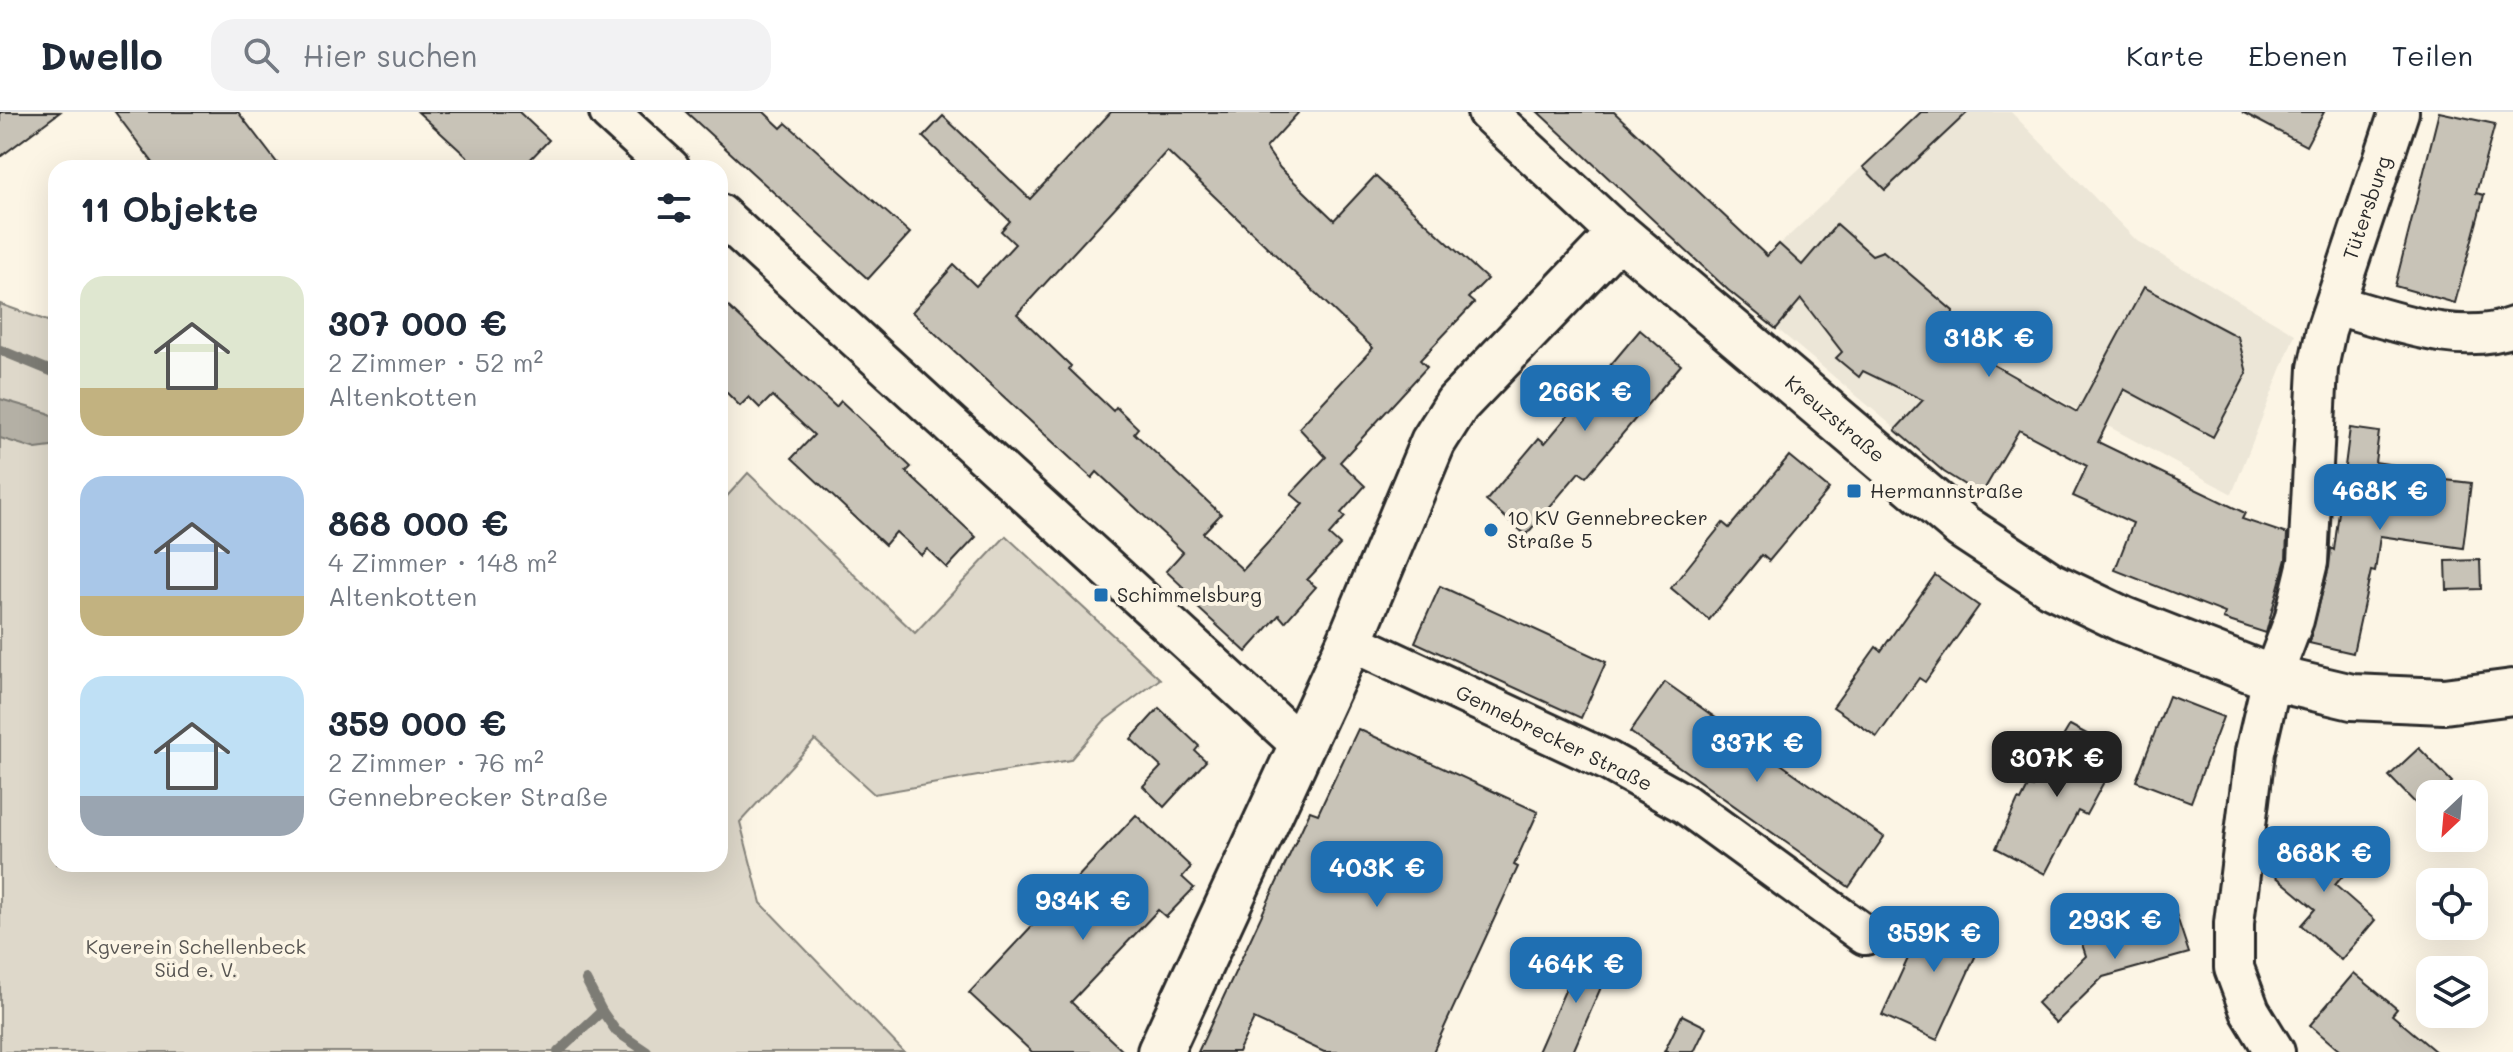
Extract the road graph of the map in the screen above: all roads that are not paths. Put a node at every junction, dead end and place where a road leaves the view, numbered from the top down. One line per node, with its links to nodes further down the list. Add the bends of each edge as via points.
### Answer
1 (609, 112): 4 (street)
2 (1487, 112): 6 (street, Kreuzstraße)
3 (2399, 112): 7 (street, Tütersburg)
4 (661, 160)
5 (728, 221): 12 (street)
6 (1619, 235): 9 (main road, via 1457,404 1433,442); 10 (main road, Kreuzstraße, via 1963,527 2051,585)
7 (2335, 305): 8 (street, via 2453,334 2495,334); 10 (street, Tütersburg, via 2318,368 2308,562)
8 (2513, 327)
9 (1350, 641): 12 (main road); 13 (street, Gennebrecker Straße, via 1608,761 1685,804)
10 (2272, 678): 11 (main road, Kreuzstraße, via 2352,697 2444,701); 15 (street, Tütersburg, via 2255,752 2234,923 2234,968 2250,1011)
11 (2513, 692)
12 (1302, 746): 14 (main road)
13 (1865, 935)
14 (1160, 1052)
15 (2275, 1052)

